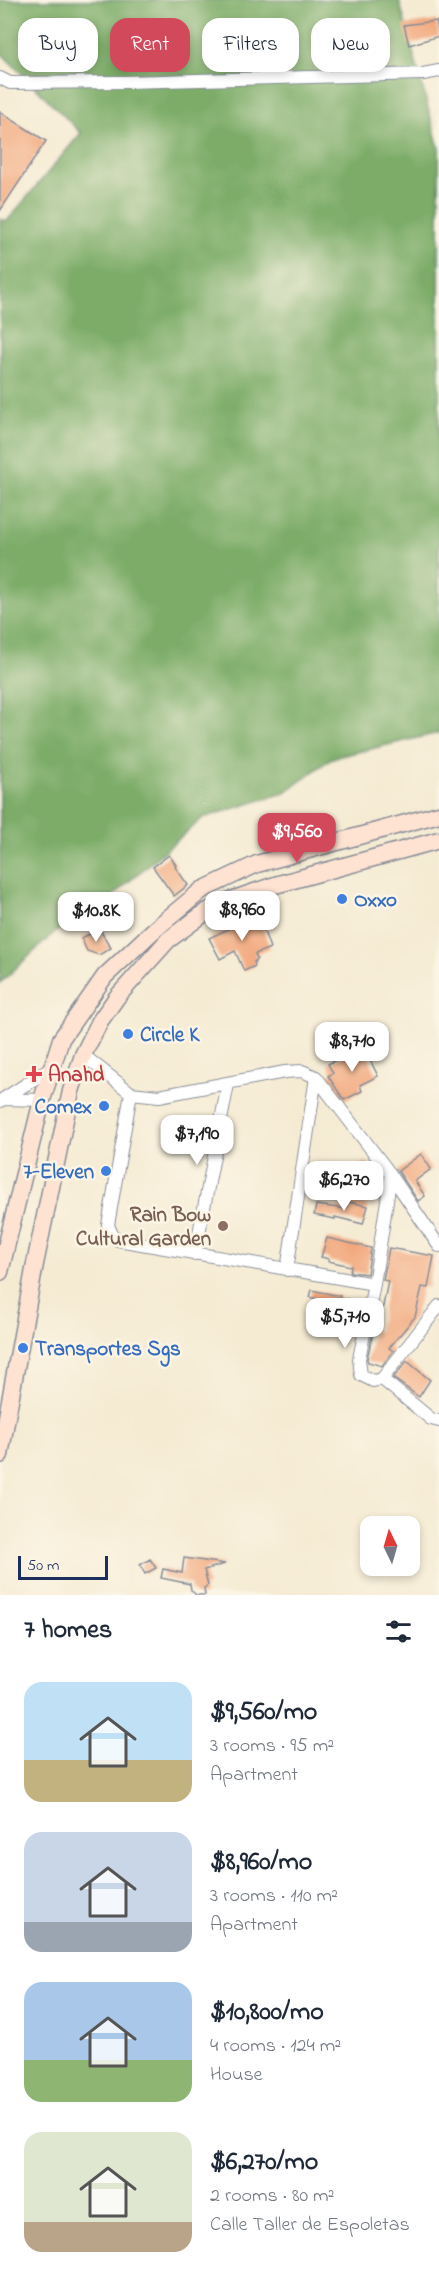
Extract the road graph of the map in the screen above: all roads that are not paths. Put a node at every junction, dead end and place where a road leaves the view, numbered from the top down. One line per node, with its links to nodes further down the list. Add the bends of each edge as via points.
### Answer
1 (439, 71): 2 (street, via 137,82)
2 (5, 80)
3 (439, 814): 5 (main road)
4 (439, 840): 7 (main road)
5 (298, 853): 6 (main road); 7 (main road, via 292,867)
6 (267, 861): 8 (main road, via 278,865 281,871); 10 (main road, via 202,890 105,976 61,1040)
7 (301, 879): 8 (main road)
8 (275, 885): 9 (main road, via 206,912 168,940 117,997)
9 (83, 1055): 13 (street); 17 (main road, via 70,1092)
10 (53, 1067): 14 (street); 15 (main road)
11 (316, 1077): 12 (street, via 302,1071 285,1072); 18 (street); 23 (street)
12 (228, 1084): 13 (street, via 159,1096); 22 (street)
13 (131, 1094): 22 (street, via 108,1225 110,1232 118,1240)
14 (2, 1100): 15 (street)
15 (42, 1100): 16 (main road)
16 (28, 1156): 17 (main road, via 39,1170); 19 (main road)
17 (54, 1171): 20 (main road)
18 (392, 1175): 21 (street); 25 (street)
19 (21, 1186): 20 (main road, via 26,1182 38,1184); 24 (main road)
20 (49, 1196): 29 (main road)
21 (439, 1246)
22 (195, 1254): 23 (street)
23 (288, 1270): 25 (street)
24 (0, 1272)
25 (374, 1284): 27 (street, via 358,1359 361,1375 373,1381)
26 (439, 1306): 27 (street)
27 (382, 1379): 28 (street, via 431,1419)
28 (439, 1421)
29 (0, 1455)

